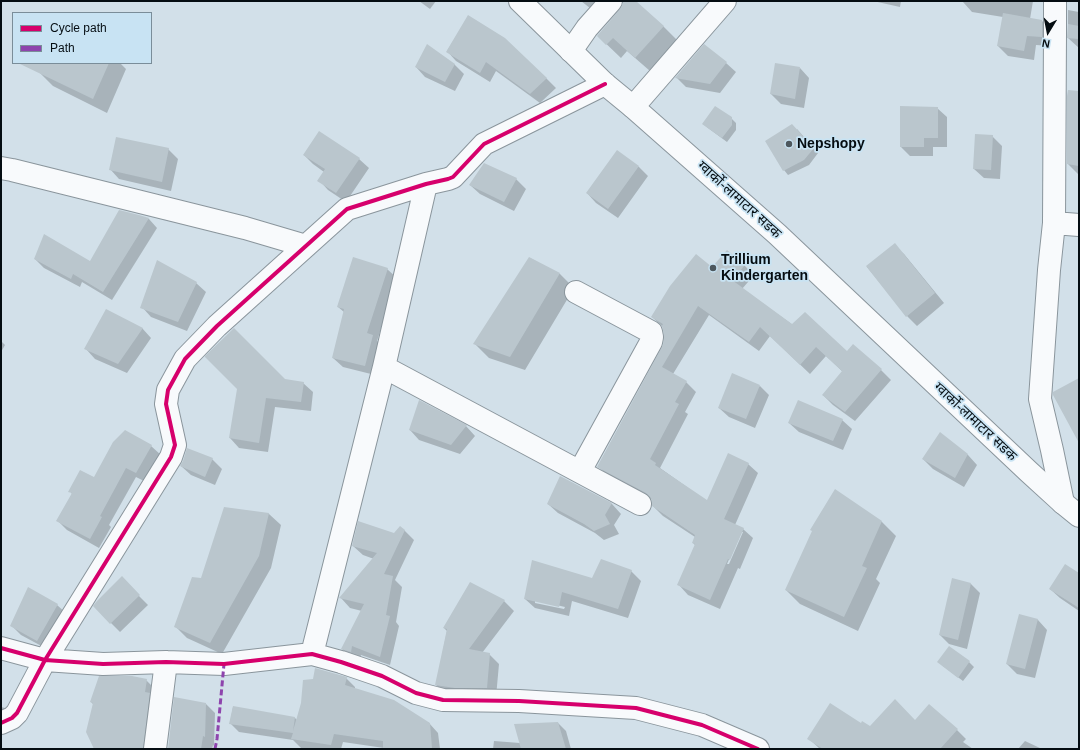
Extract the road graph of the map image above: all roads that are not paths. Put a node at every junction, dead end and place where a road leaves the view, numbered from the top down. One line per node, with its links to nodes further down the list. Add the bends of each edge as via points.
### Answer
1 (520, 1): 5 (street, ग्वार्को-लामाटार सडक)
2 (611, 1): 5 (street)
3 (725, 1): 7 (street)
4 (1054, 1): 10 (street)
5 (571, 51): 6 (street, ग्वार्को-लामाटार सडक)
6 (605, 84): 7 (street, ग्वार्को-लामाटार सडक); 9 (street, via 484,144 453,177)
7 (632, 106): 17 (street, ग्वार्को-लामाटार सडक, via 777,234 1023,467)
8 (1, 168): 12 (street, via 245,228)
9 (426, 184): 12 (street, via 347,209); 14 (street)
10 (1054, 223): 11 (street); 17 (street, via 1040,399)
11 (1079, 225)
12 (306, 246): 20 (street, via 217,326 185,359 168,390 166,404 175,445 170,457)
13 (576, 292): 15 (street, via 651,332 652,337)
14 (384, 367): 15 (street); 19 (street)
15 (580, 471): 16 (street)
16 (640, 504)
17 (1071, 509)
18 (1, 648): 20 (street)
19 (312, 654): 21 (street, via 224,664); 24 (street, via 382,676 416,693 443,700 519,701 636,708 702,725)
20 (45, 660): 21 (street, via 103,664); 22 (street, via 17,713)
21 (166, 662): 23 (street)
22 (1, 723)
23 (155, 749)
24 (758, 749)

